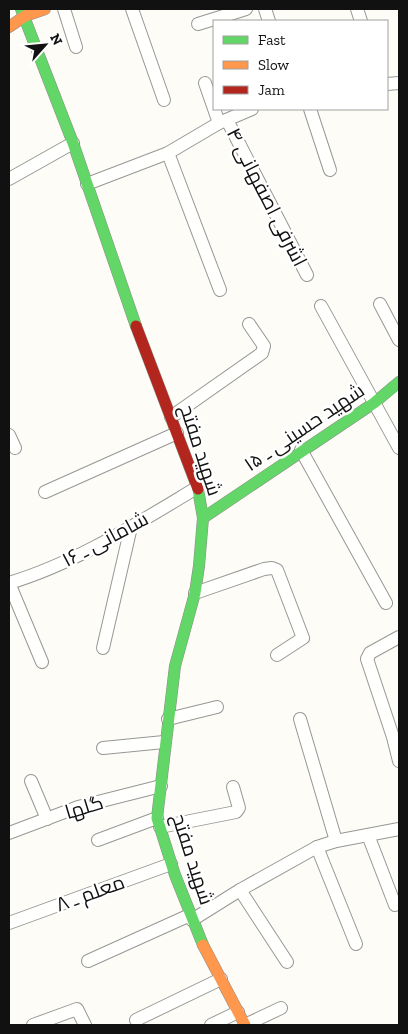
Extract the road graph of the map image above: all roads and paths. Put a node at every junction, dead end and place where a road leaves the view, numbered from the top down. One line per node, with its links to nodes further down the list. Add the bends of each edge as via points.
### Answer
1 (45, 9): 5 (street)
2 (64, 9): 8 (street)
3 (132, 9): 10 (street)
4 (246, 9): 6 (street)
5 (24, 11): 7 (street); 16 (street, شهید مفتح)
6 (198, 24)
7 (9, 27)
8 (76, 47)
9 (205, 83): 11 (street, اشرفی اصفهانی ۴)
10 (164, 100)
11 (213, 100)
12 (217, 110): 15 (street, اشرفی اصفهانی ۴)
13 (250, 110): 15 (street)
14 (310, 110): 18 (street)
15 (223, 122): 17 (street); 21 (street, اشرفی اصفهانی ۴)
16 (73, 143): 19 (street); 20 (street, شهید مفتح)
17 (168, 153): 20 (street); 22 (street)
18 (330, 170)
19 (9, 179)
20 (87, 184): 29 (street, شهید مفتح, via 125,297)
21 (307, 275)
22 (220, 290)
23 (380, 304): 26 (street)
24 (321, 306): 28 (street)
25 (249, 324): 29 (street, via 264,346 262,353)
26 (399, 340)
27 (399, 382): 28 (street, شهید حسینی ـ ۱۵)
28 (374, 403): 33 (street); 34 (street, شهید حسینی ـ ۱۵)
29 (171, 417): 30 (street, شهید مفتح)
30 (177, 433): 35 (street, شهید مفتح); 36 (street)
31 (9, 435): 32 (street)
32 (15, 448)
33 (399, 448)
34 (301, 450): 37 (street, شهید حسینی ـ ۱۵); 41 (street)
35 (198, 487): 37 (street, شهید مفتح); 38 (street, شامانی ـ ۱۶)
36 (45, 492)
37 (203, 518): 40 (street, شهید مفتح)
38 (131, 527): 39 (street, شامانی ـ ۱۶, via 47,569); 43 (street)
39 (9, 583): 45 (street)
40 (195, 593): 44 (street, via 264,569 277,570 303,638); 47 (street, شهید مفتح, via 175,666)
41 (386, 603)
42 (399, 637): 49 (street, via 370,653 367,659)
43 (104, 648)
44 (277, 655)
45 (42, 662)
46 (217, 707): 47 (street)
47 (168, 719): 50 (street, شهید مفتح)
48 (300, 719): 62 (street)
49 (396, 736): 52 (street)
50 (164, 742): 51 (street); 54 (street, شهید مفتح)
51 (103, 748)
52 (399, 762)
53 (31, 780): 56 (street)
54 (161, 786): 56 (street, گلها, via 78,807); 57 (street, شهید مفتح)
55 (233, 787): 57 (street, via 239,808 236,812)
56 (47, 819): 59 (street, گلها)
57 (158, 823): 61 (street); 64 (street, شهید مفتح)
58 (399, 829): 60 (street)
59 (9, 833)
60 (368, 835): 62 (street); 66 (street)
61 (98, 840)
62 (336, 841): 63 (street)
63 (317, 847): 65 (street); 69 (street)
64 (171, 864): 67 (street, شهید مفتح); 68 (street, معلم ـ ۸)
65 (240, 890): 67 (street); 71 (street)
66 (395, 905)
67 (191, 917): 70 (street); 72 (street, شهید مفتح)
68 (9, 923)
69 (356, 944)
70 (88, 961)
71 (287, 962)
72 (221, 980): 74 (street, شهید مفتح); 75 (street)
73 (281, 1008): 79 (street)
74 (238, 1012): 78 (street); 79 (street, شهید مفتح)
75 (136, 1020)
76 (33, 1025): 77 (street, via 77,1009)
77 (85, 1025)
78 (211, 1025)
79 (245, 1025)

